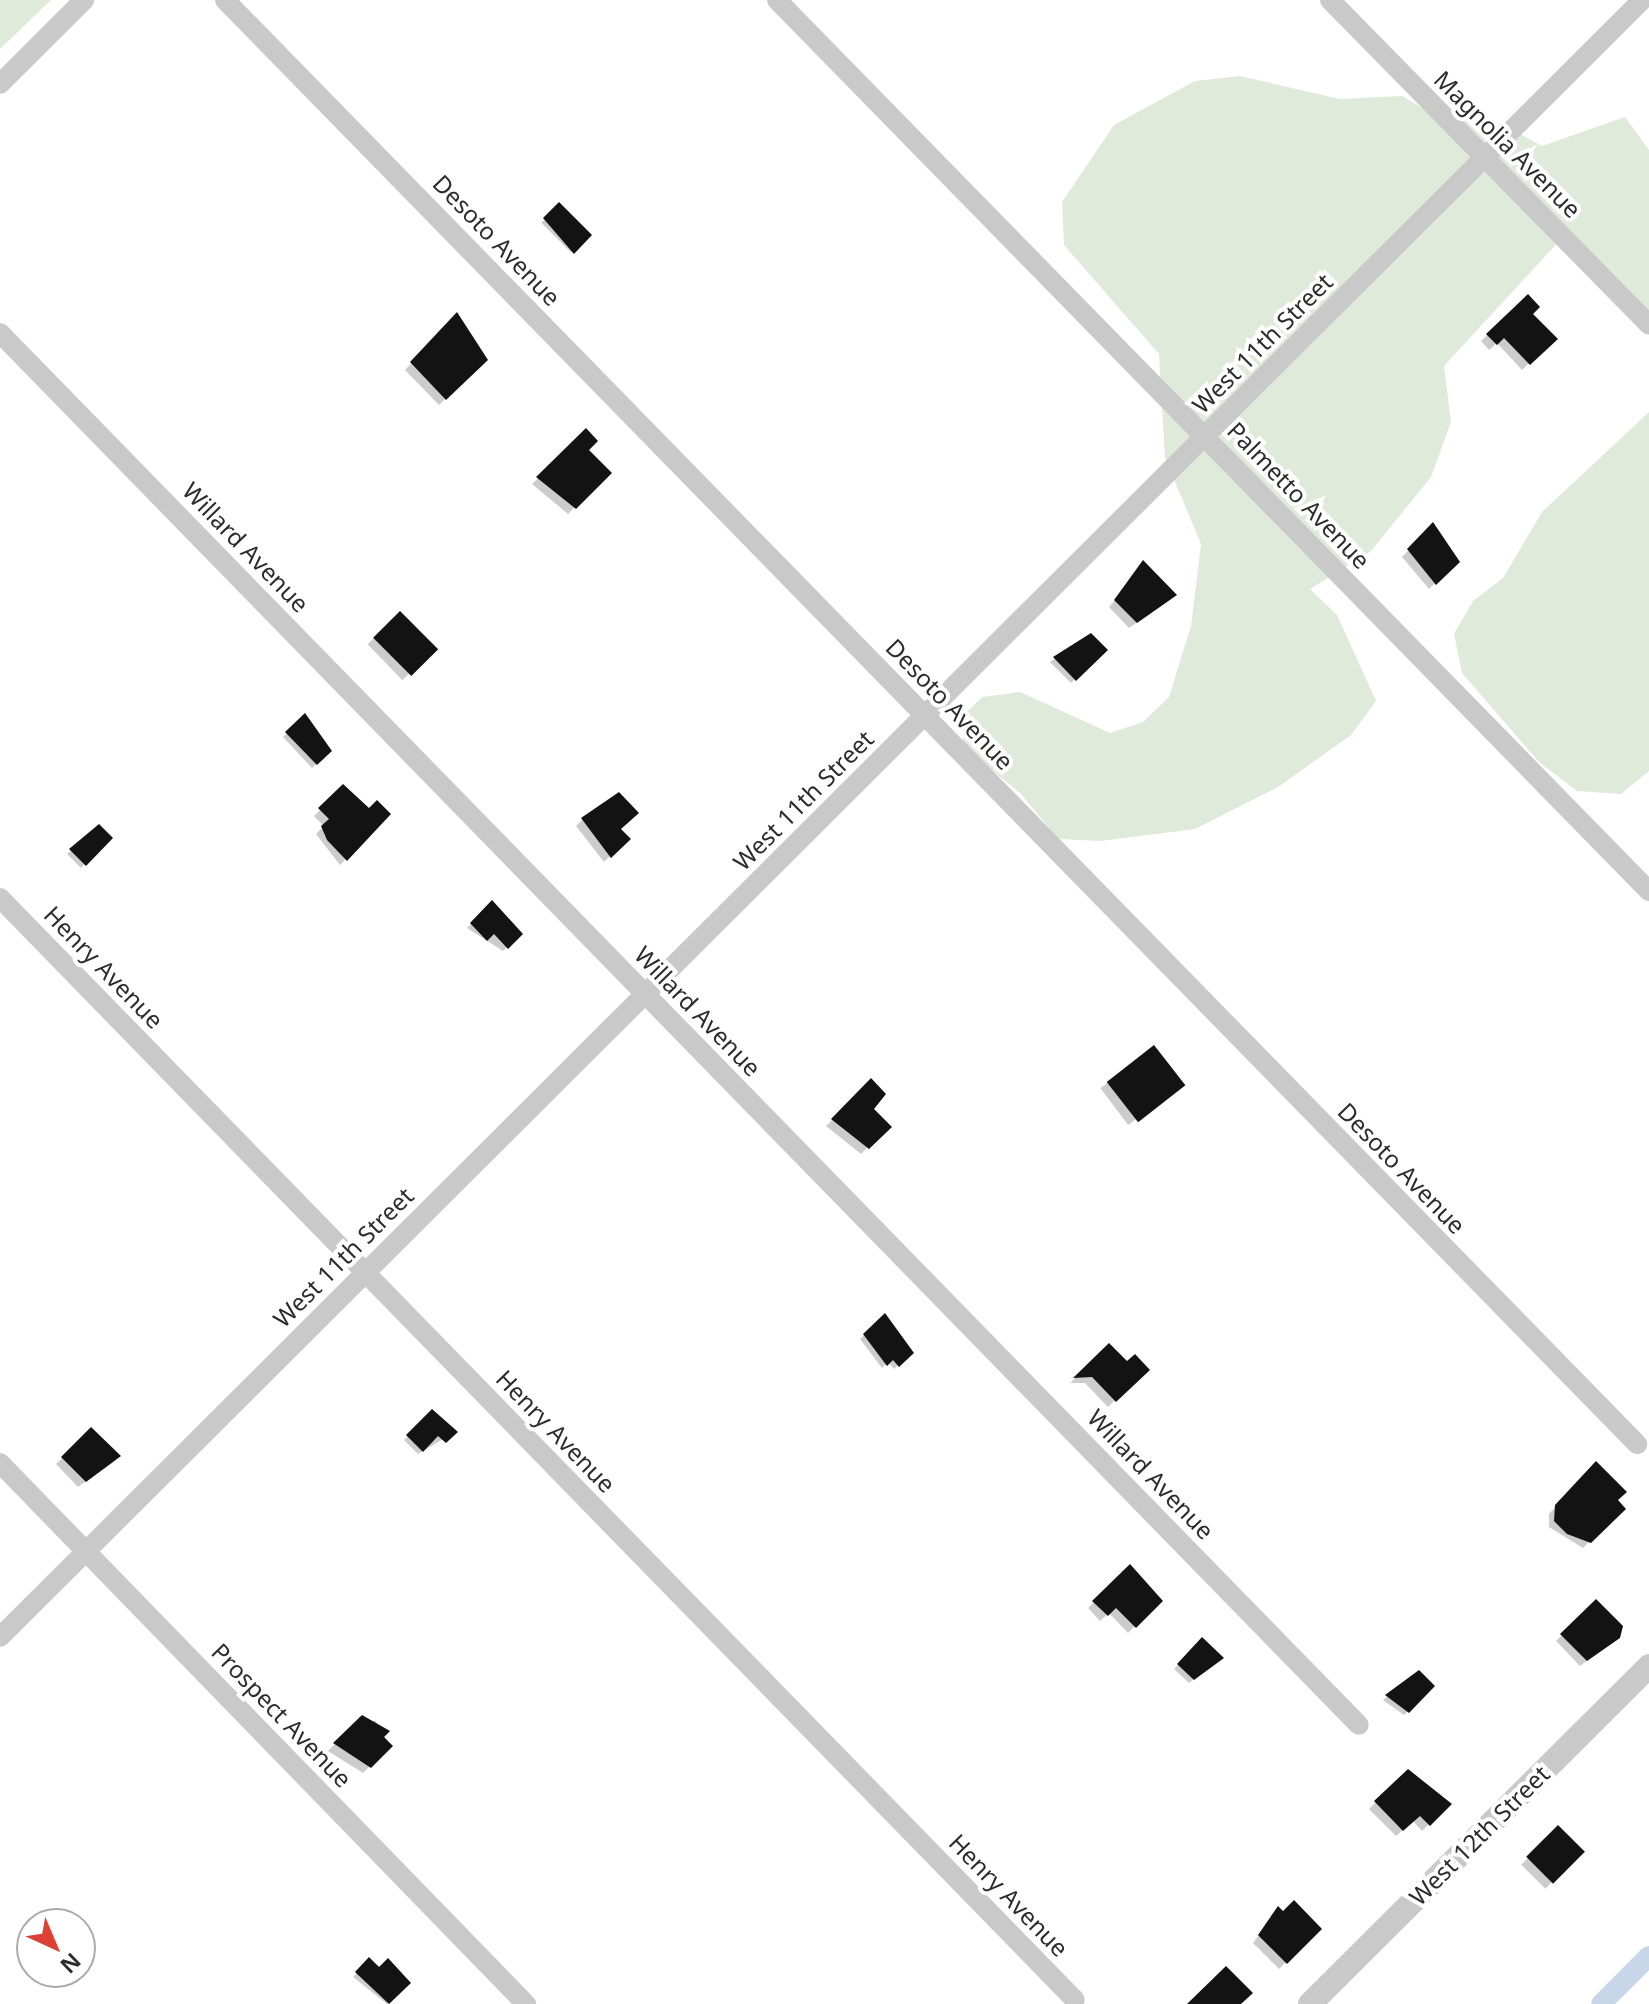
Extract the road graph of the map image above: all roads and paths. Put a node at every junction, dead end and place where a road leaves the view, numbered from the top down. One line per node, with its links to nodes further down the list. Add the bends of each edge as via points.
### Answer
1 (84, 0): 6 (street)
2 (225, 0): 11 (street, Desoto Avenue)
3 (777, 0): 10 (street, Palmetto Avenue)
4 (1330, 0): 7 (street, Magnolia Avenue)
5 (1642, 0): 7 (street, West 11th Street)
6 (0, 84)
7 (1484, 157): 8 (street, Magnolia Avenue); 10 (street, West 11th Street)
8 (1649, 325)
9 (0, 333): 14 (street, Willard Avenue)
10 (1205, 436): 11 (street, West 11th Street); 12 (street, Palmetto Avenue)
11 (925, 715): 14 (street, West 11th Street); 16 (street, Desoto Avenue)
12 (1649, 891)
13 (0, 898): 15 (street, Henry Avenue)
14 (644, 992): 15 (street, West 11th Street); 21 (street, Willard Avenue)
15 (365, 1272): 18 (street, West 11th Street); 22 (street, Henry Avenue)
16 (1637, 1444)
17 (0, 1463): 18 (street, Prospect Avenue)
18 (85, 1553): 19 (street, West 11th Street); 23 (street, Prospect Avenue)
19 (0, 1637)
20 (1649, 1666): 24 (street, West 12th Street)
21 (1359, 1725)
22 (1075, 2000)
23 (526, 2004)
24 (1310, 2004)

